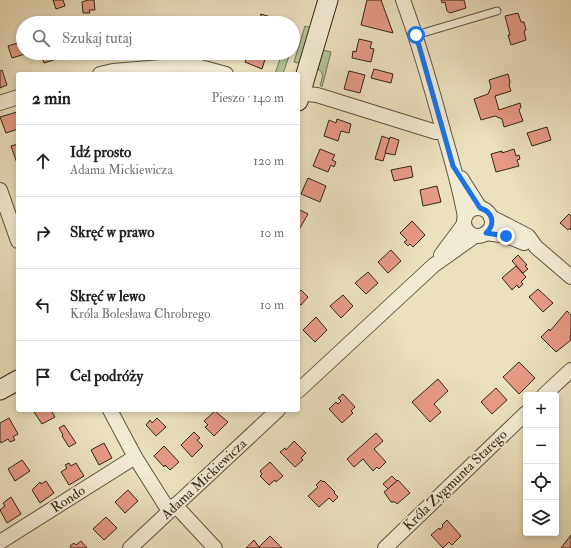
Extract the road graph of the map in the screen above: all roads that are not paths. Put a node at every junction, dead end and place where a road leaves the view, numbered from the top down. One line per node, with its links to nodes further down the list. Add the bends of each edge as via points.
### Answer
1 (328, 0): 7 (street)
2 (403, 0): 4 (street)
3 (497, 11): 4 (lane)
4 (416, 35): 11 (street)
5 (109, 72): 6 (street, via 177,67 200,67)
6 (219, 72)
7 (300, 93)
8 (300, 96): 11 (street, via 317,95 436,132)
9 (16, 98): 10 (street)
10 (0, 103)
11 (443, 130): 12 (street)
12 (453, 166): 14 (street); 16 (street)
13 (0, 190): 18 (street)
14 (480, 208): 15 (street); 16 (street, via 472,209)
15 (491, 217): 17 (street, via 492,226); 19 (street, via 528,236)
16 (464, 220): 17 (street, via 469,233); 20 (street)
17 (481, 234): 19 (street, via 506,236); 20 (street)
18 (16, 235)
19 (536, 247): 21 (street)
20 (434, 265): 25 (street)
21 (571, 277)
22 (571, 370): 26 (street)
23 (16, 381): 24 (street)
24 (0, 390)
25 (300, 390)
26 (547, 392)
27 (111, 412): 30 (street)
28 (276, 412): 31 (street, Adama Mickiewicza)
29 (523, 416): 35 (street, Króla Zygmunta Starego)
30 (135, 457): 31 (street); 32 (street, Rondo)
31 (172, 508): 33 (street, Adama Mickiewicza); 34 (street)
32 (0, 542)
33 (130, 548)
34 (215, 548)
35 (385, 548)

